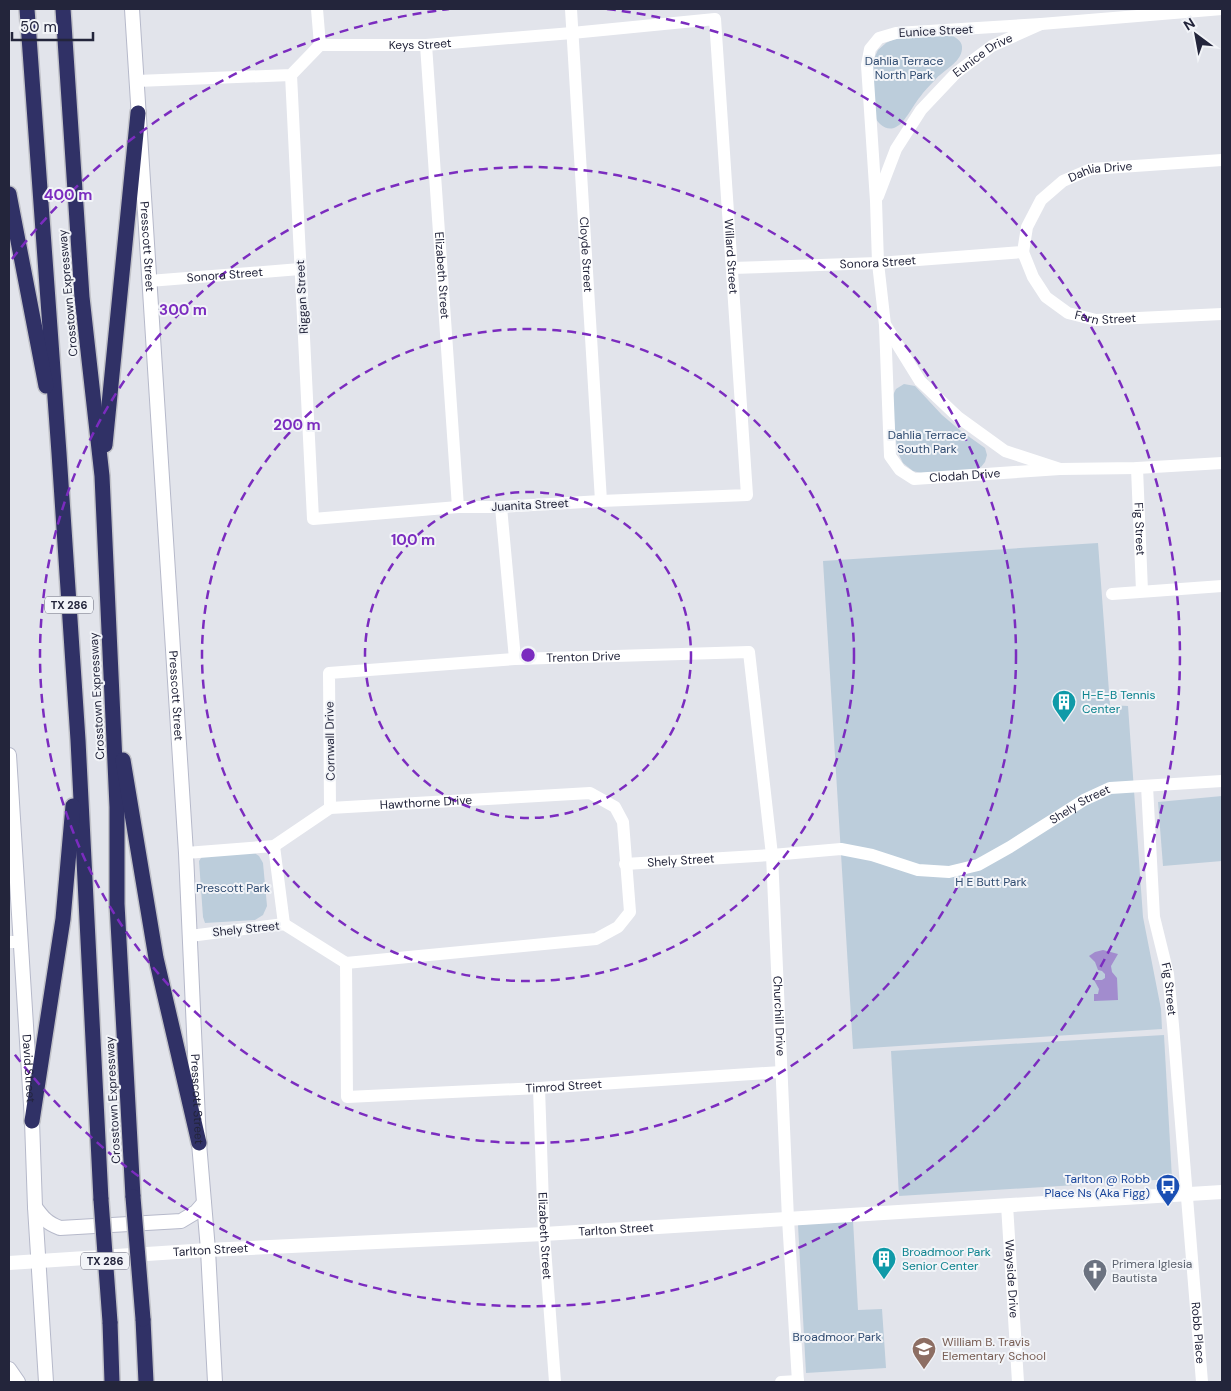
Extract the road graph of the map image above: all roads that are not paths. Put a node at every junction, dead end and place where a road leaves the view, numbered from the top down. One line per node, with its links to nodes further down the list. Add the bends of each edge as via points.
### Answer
1 (63, 9): 30 (highway, Crosstown Expressway / TX 286, via 82,297)
2 (132, 9): 14 (main road, Presscott Street)
3 (317, 9): 11 (street)
4 (571, 9): 10 (street, Cloyde Street)
5 (1222, 9): 7 (street, Eunice Drive)
6 (27, 10): 26 (highway, Crosstown Expressway / TX 286)
7 (1103, 14): 9 (street, Eunice Drive)
8 (715, 18): 10 (street, Keys Street); 21 (street, Willard Street)
9 (1041, 24): 18 (street, Eunice Drive, via 992,46 956,73 920,110 896,149); 18 (street, Eunice Street, via 896,33 879,38 870,49 866,65)
10 (572, 33): 12 (street, Keys Street); 32 (street, Cloyde Street)
11 (320, 45): 12 (street, Keys Street); 13 (street)
12 (426, 45): 33 (street, Elizabeth Street)
13 (291, 75): 14 (street); 22 (street, Riggan Street)
14 (137, 81): 15 (main road, Presscott Street)
15 (138, 113): 23 (main road, Presscott Street); 30 (highway)
16 (1222, 160): 19 (street, Dahlia Drive, via 1091,169 1063,181 1040,200 1027,227)
17 (9, 194): 26 (highway)
18 (876, 201): 20 (street, Eunice Drive)
19 (1023, 252): 20 (street, Sonora Street); 24 (street, Fern Street, via 1046,297 1068,313 1096,320)
20 (878, 262): 21 (street, Sonora Street); 25 (street, Clodah Drive)
21 (732, 268): 31 (street, Willard Street)
22 (300, 269): 23 (street, Sonora Street); 35 (street, Riggan Street)
23 (150, 282): 49 (main road, Presscott Street)
24 (1222, 314)
25 (885, 325): 28 (street, Clodah Drive, via 920,381 958,417 1004,451); 28 (street, Clodah Drive, via 890,456 900,470 914,479)
26 (59, 452): 43 (highway, Crosstown Expressway / TX 286)
27 (1222, 463): 29 (street, Clodah Drive)
28 (1060, 468): 29 (street, Clodah Drive)
29 (1137, 468): 37 (street, Fig Street)
30 (102, 476): 42 (highway, Crosstown Expressway / TX 286)
31 (747, 495): 32 (street, Juanita Street)
32 (601, 501): 34 (street, Juanita Street)
33 (458, 507): 34 (street, Juanita Street); 35 (street, Juanita Street)
34 (501, 507): 40 (street)
35 (313, 519)
36 (1222, 586): 37 (street)
37 (1142, 591): 38 (street)
38 (1112, 594)
39 (749, 652): 40 (street, Trenton Drive); 50 (street, Churchill Drive)
40 (515, 659): 41 (street, Trenton Drive)
41 (329, 673): 47 (street, Cornwall Drive)
42 (112, 690): 59 (highway, via 156,958); 74 (highway, Crosstown Expressway / TX 286, bridge, via 117,904)
43 (78, 750): 58 (highway, via 63,919); 73 (highway, Crosstown Expressway / TX 286, bridge)
44 (9, 755): 54 (main road, David Street)
45 (1222, 781): 46 (street, Shely Street)
46 (1147, 786): 50 (street, Shely Street, via 1110,788 1084,800 978,865 949,872 918,870 841,849); 61 (street, Fig Street, via 1154,917 1168,974)
47 (330, 808): 48 (street); 51 (street, Hawthorne Drive, via 590,793 615,807 623,822)
48 (274, 846): 49 (street); 52 (street)
49 (186, 852): 53 (main road, Presscott Street)
50 (772, 855): 51 (street, Shely Street); 56 (street, Churchill Drive)
51 (625, 864): 55 (street, via 630,912 618,927 596,939)
52 (284, 924): 53 (street, Shely Street); 55 (street, Shely Street)
53 (190, 936): 59 (main road, Presscott Street)
54 (15, 942): 58 (main road, David Street)
55 (346, 963): 57 (street, Timrod Street, via 347,1097)
56 (781, 1072): 57 (street, Timrod Street); 65 (street, Churchill Drive)
57 (539, 1088): 66 (street, Elizabeth Street)
58 (32, 1122): 64 (main road, David Street)
59 (199, 1143): 62 (main road, Presscott Street)
60 (1222, 1192): 61 (main road, Tarlton Street)
61 (1188, 1194): 63 (main road, Tarlton Street); 80 (street, Robb Place)
62 (204, 1203): 64 (main road, via 181,1221 60,1228 44,1219); 67 (main road, Presscott Street)
63 (1007, 1205): 65 (main road, Tarlton Street); 79 (street, Wayside Drive)
64 (35, 1207): 68 (main road, David Street)
65 (788, 1219): 66 (main road, Tarlton Street); 78 (street, Churchill Drive)
66 (544, 1234): 67 (main road, Tarlton Street); 76 (street, Elizabeth Street)
67 (208, 1250): 68 (main road, Tarlton Street); 75 (main road, Presscott Street)
68 (38, 1261): 69 (main road, Tarlton Street); 72 (main road, David Street)
69 (9, 1263)
70 (9, 1369): 71 (main road)
71 (18, 1382)
72 (46, 1382)
73 (112, 1382)
74 (146, 1382)
75 (215, 1382)
76 (555, 1382)
77 (781, 1382): 78 (street)
78 (798, 1382)
79 (1018, 1382)
80 (1202, 1382)

